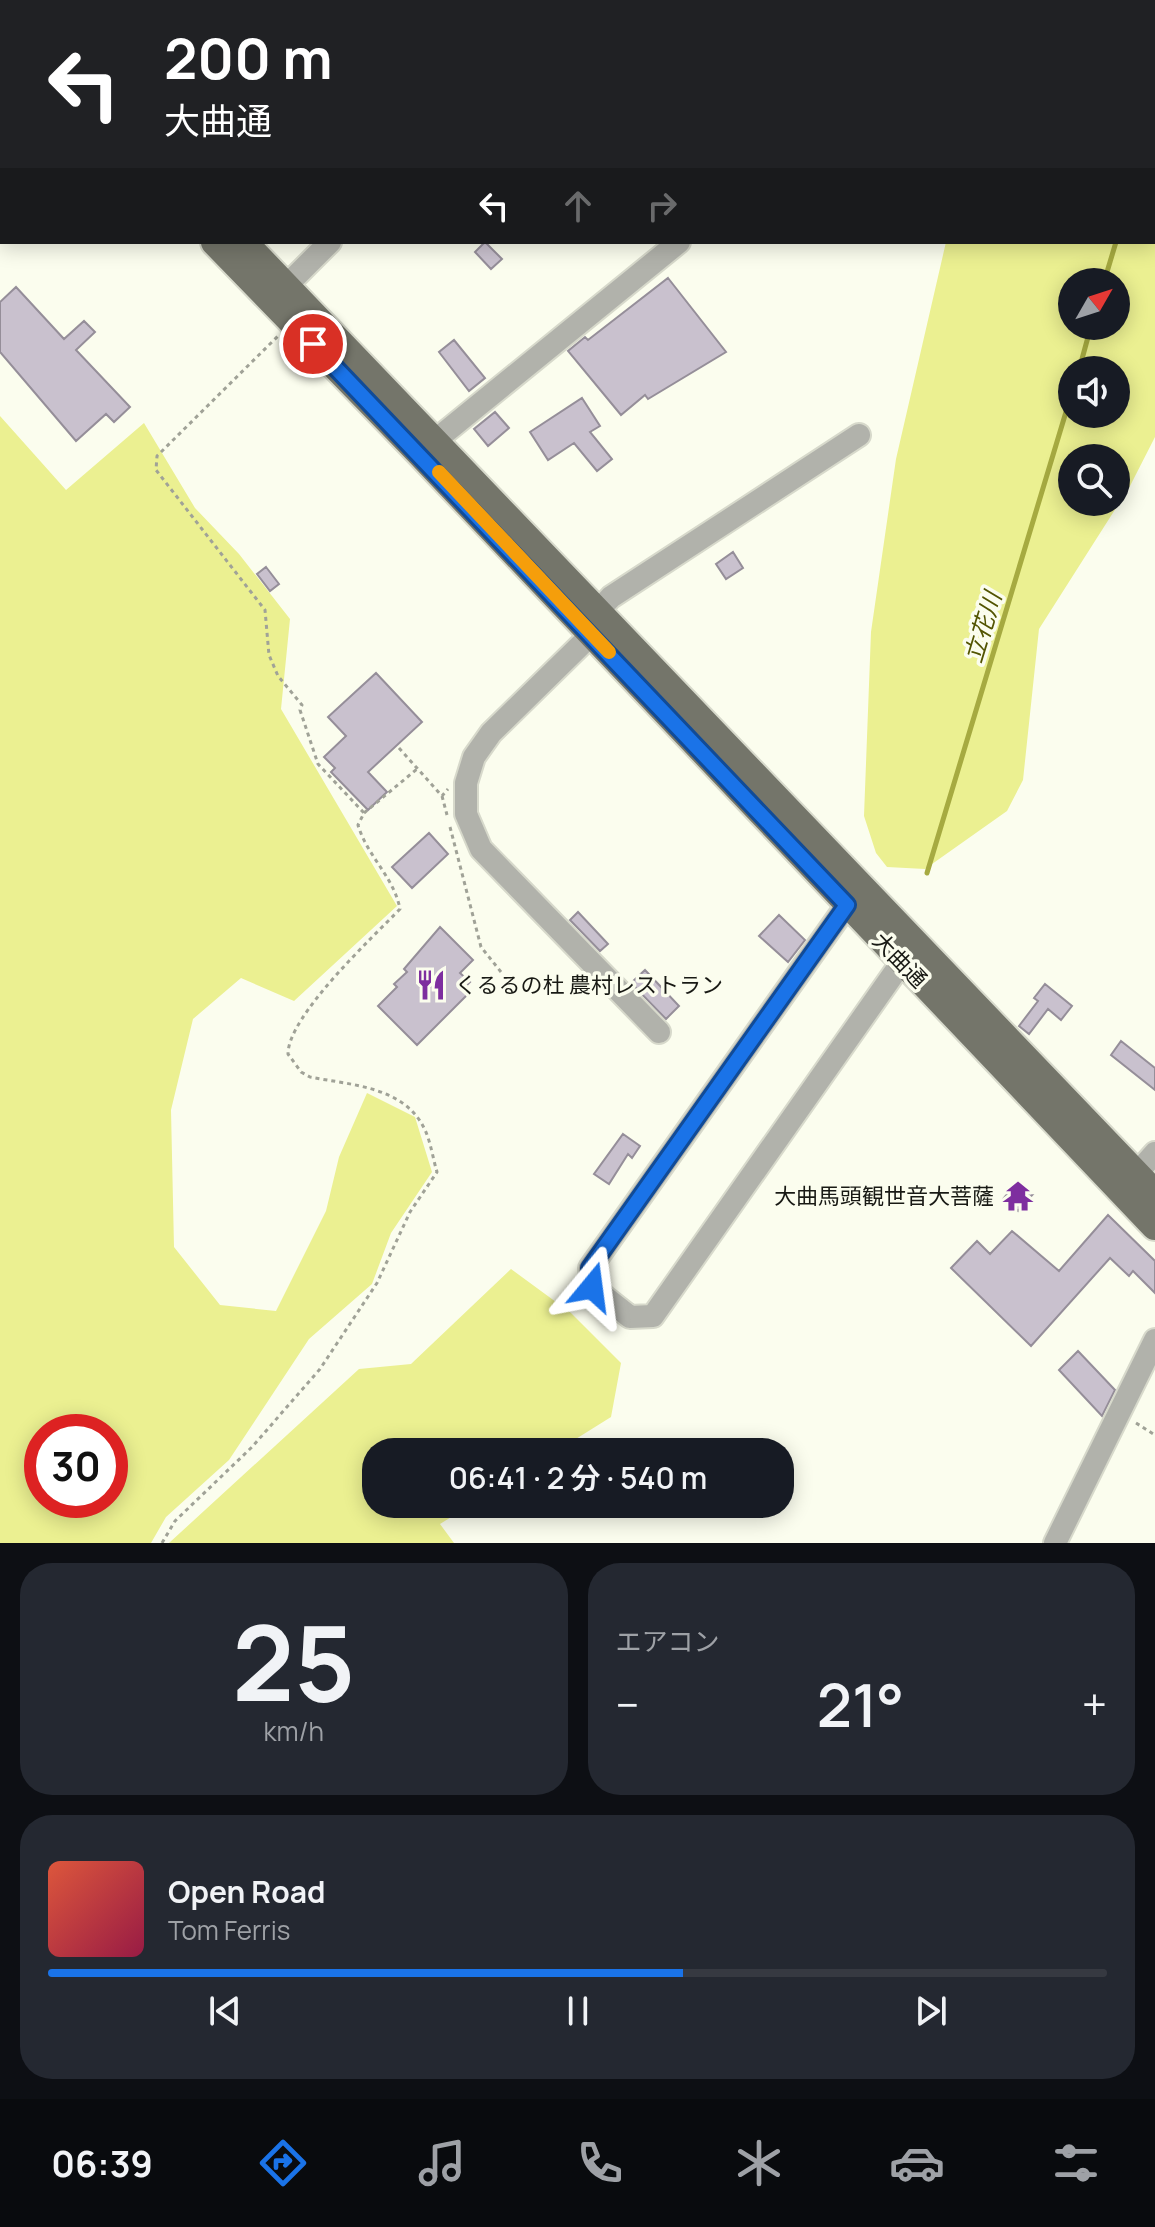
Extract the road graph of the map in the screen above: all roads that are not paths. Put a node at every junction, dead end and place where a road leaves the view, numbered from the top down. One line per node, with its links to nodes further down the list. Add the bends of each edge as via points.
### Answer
1 (217, 244): 7 (main road, 大曲通, via 292,322)
2 (245, 244): 5 (main road, 大曲通)
3 (328, 244): 5 (street)
4 (677, 244): 7 (street)
5 (286, 286): 7 (main road, 大曲通)
6 (859, 435): 8 (street, via 611,597)
7 (428, 447): 8 (main road, 大曲通)
8 (595, 623): 9 (main road, 大曲通); 11 (street, via 474,757 466,783 466,814 481,849); 13 (main road, 大曲通)
9 (847, 905): 10 (main road, 大曲通); 10 (street, via 590,1268 592,1287 630,1317 653,1316)
10 (902, 962): 13 (main road, 大曲通)
11 (659, 1032)
12 (1155, 1153): 13 (street)
13 (1138, 1187): 14 (main road, 大曲通)
14 (1155, 1226)
15 (1155, 1340): 16 (street)
16 (1055, 1543)

